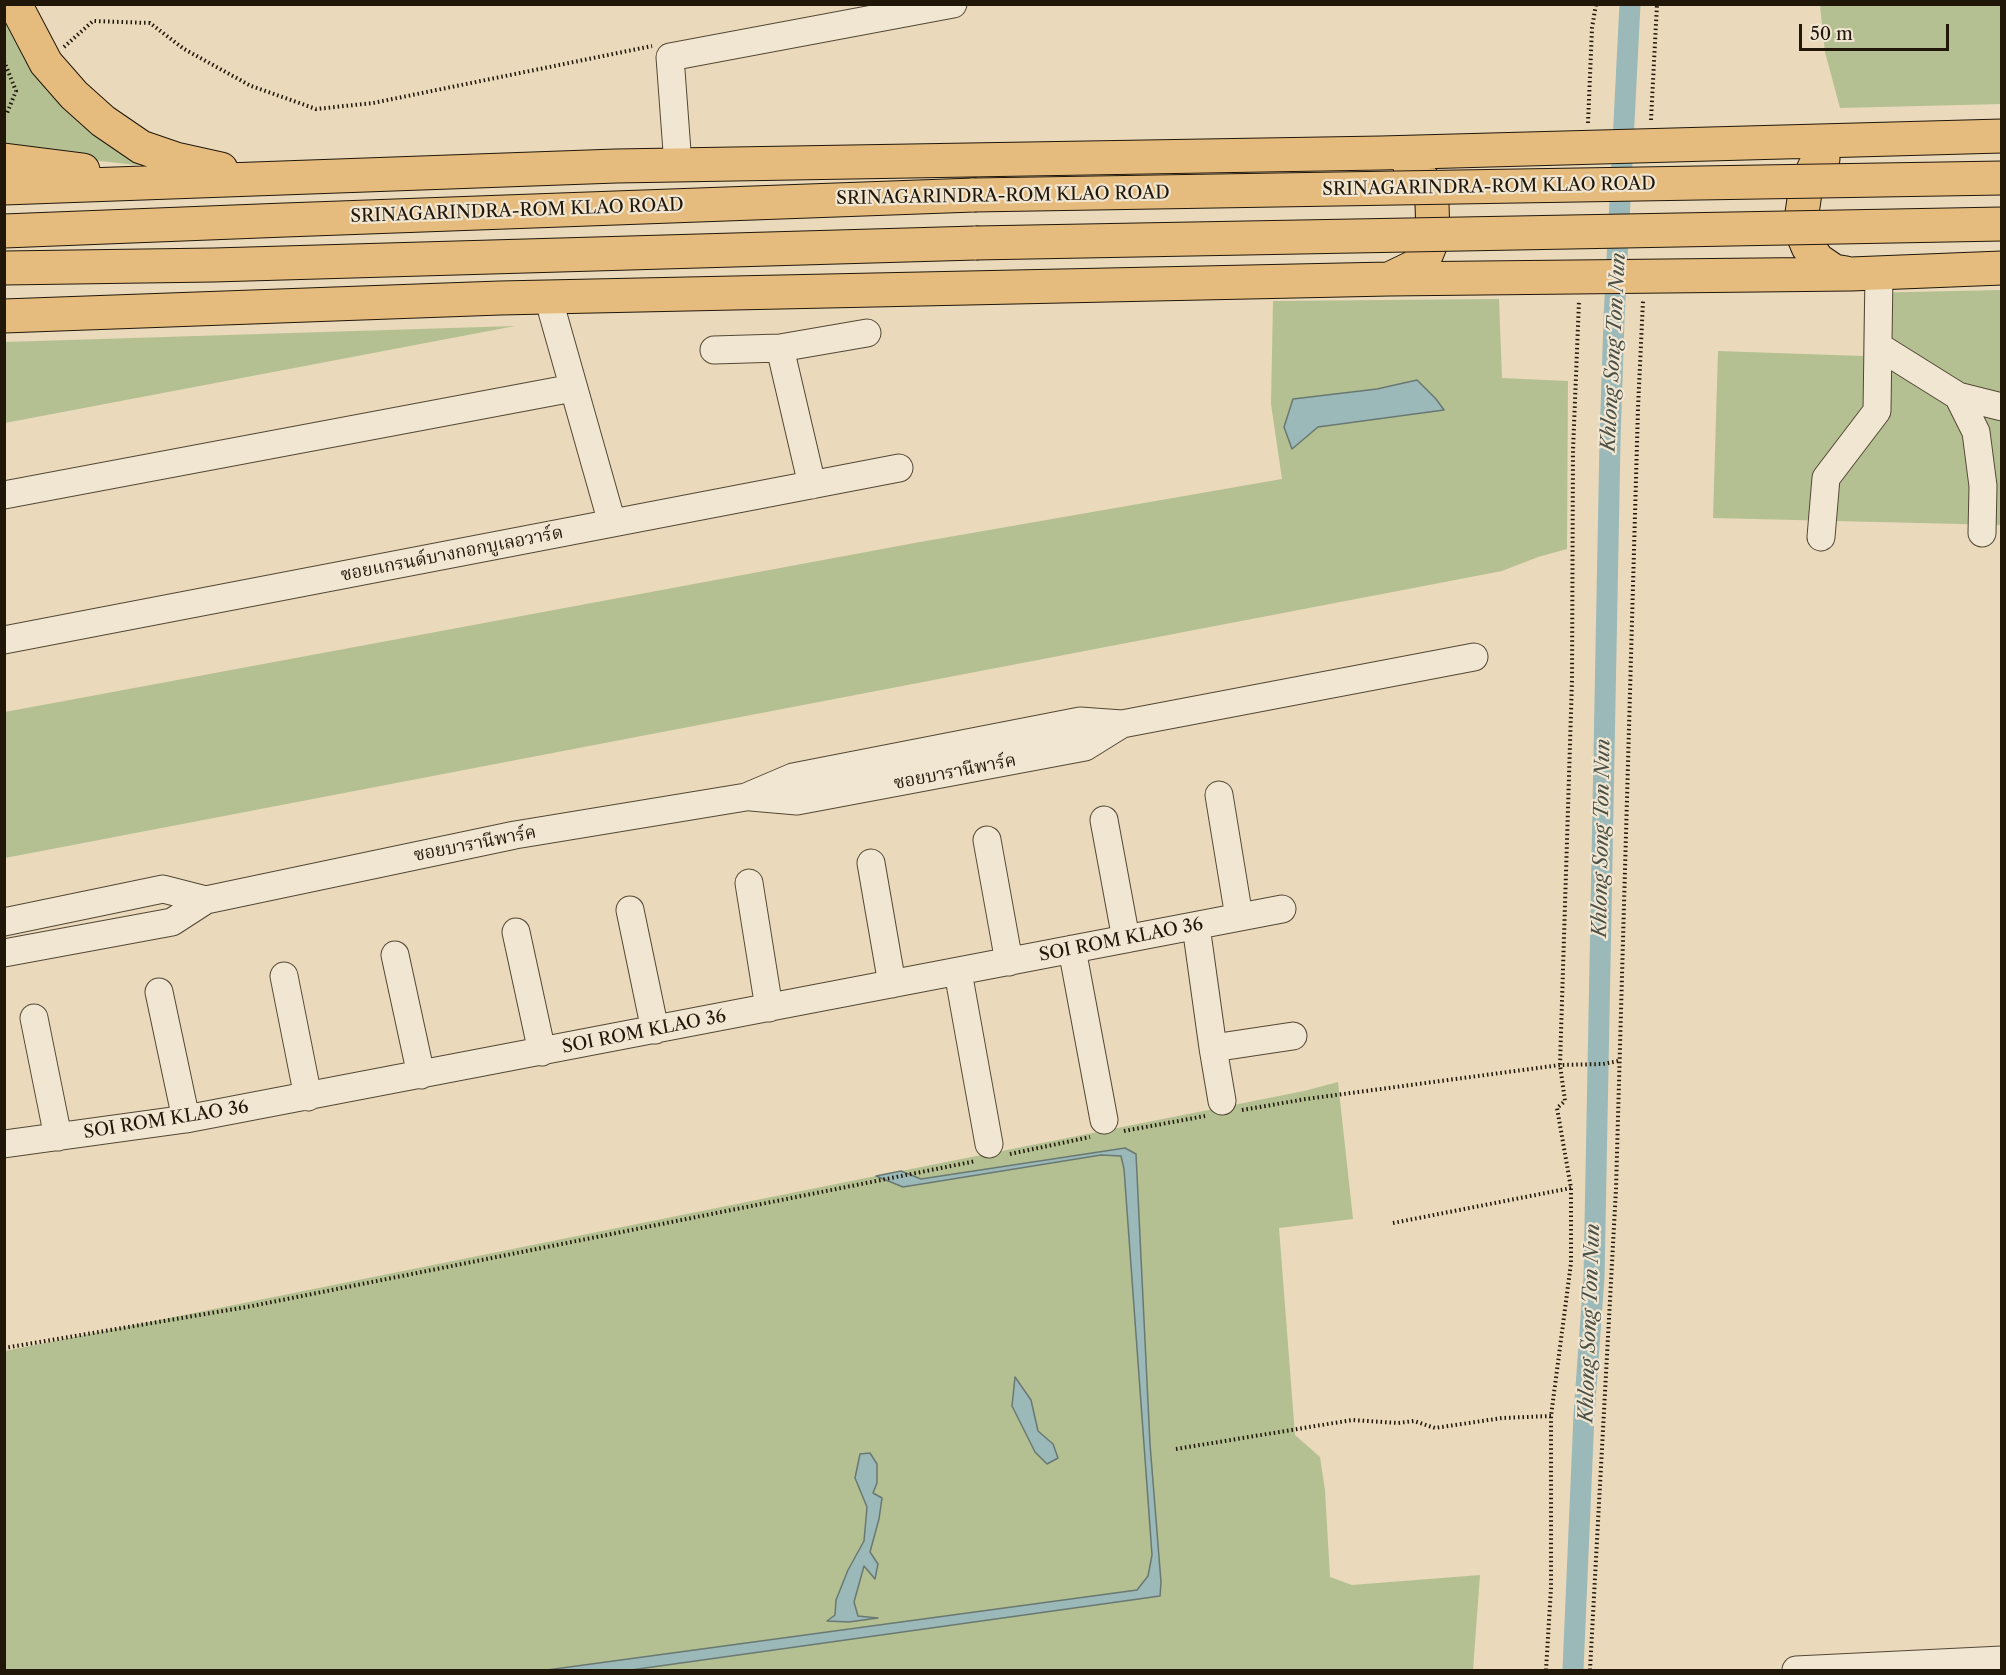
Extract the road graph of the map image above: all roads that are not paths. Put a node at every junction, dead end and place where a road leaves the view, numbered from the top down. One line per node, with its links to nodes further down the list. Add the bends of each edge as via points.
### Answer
1 (15, 4): 9 (main road, via 46,63 74,96 141,147 209,168 244,172)
2 (953, 4): 7 (street, via 670,57)
3 (2001, 136): 4 (main road, SRINAGARINDRA-ROM KLAO ROAD)
4 (1851, 141): 5 (main road, SRINAGARINDRA-ROM KLAO ROAD); 19 (main road, via 1827,154 1814,168 1806,186 1801,220 1803,235 1818,261 1834,271)
5 (1381, 153): 7 (main road, SRINAGARINDRA-ROM KLAO ROAD); 20 (main road, via 1411,168 1426,183 1434,220 1427,254 1414,267)
6 (4, 160): 11 (main road)
7 (678, 165): 8 (main road, SRINAGARINDRA-ROM KLAO ROAD)
8 (616, 166): 9 (main road, SRINAGARINDRA-ROM KLAO ROAD); 13 (main road)
9 (382, 174): 11 (main road)
10 (2001, 178): 13 (main road, SRINAGARINDRA-ROM KLAO ROAD, bridge, via 974,195)
11 (222, 181): 12 (main road)
12 (4, 188)
13 (285, 220): 15 (main road, SRINAGARINDRA-ROM KLAO ROAD)
14 (2001, 224): 16 (main road, bridge, via 976,243)
15 (13, 231)
16 (214, 265): 17 (main road); 22 (main road)
17 (14, 268)
18 (2001, 268): 19 (main road)
19 (1865, 273): 20 (main road); 25 (street)
20 (1389, 279): 21 (main road)
21 (549, 297): 22 (main road); 28 (street)
22 (501, 298): 23 (main road)
23 (4, 316)
24 (867, 333): 26 (street)
25 (1878, 346): 29 (street); 38 (street, via 1877,411 1826,478)
26 (780, 348): 27 (street); 34 (street)
27 (714, 350)
28 (573, 388): 35 (street); 36 (street)
29 (1958, 396): 30 (street); 31 (street)
30 (2001, 407)
31 (1976, 432): 32 (street); 37 (street, via 1983,486)
32 (2001, 465)
33 (899, 468): 34 (street, ซอยแกรนด์บางกอกบูเลอวาร์ด)
34 (812, 485): 36 (street, ซอยแกรนด์บางกอกบูเลอวาร์ด)
35 (4, 495)
36 (612, 523): 39 (street, ซอยแกรนด์บางกอกบูเลอวาร์ด)
37 (1982, 532)
38 (1821, 537)
39 (4, 640)
40 (1474, 657): 46 (street, ซอยบารานีพาร์ค, via 1122,724 1085,747 797,801 746,797 515,836)
41 (1219, 795): 49 (street)
42 (1104, 820): 53 (street)
43 (987, 840): 57 (street)
44 (871, 863): 60 (street)
45 (749, 883): 62 (street)
46 (206, 900): 50 (street, ซอยบารานีพาร์ค, via 164,889); 55 (street, ซอยบารานีพาร์ค, via 172,922)
47 (1282, 909): 49 (street, SOI ROM KLAO 36)
48 (630, 910): 64 (street)
49 (1239, 917): 51 (street, SOI ROM KLAO 36)
50 (4, 922)
51 (1196, 926): 53 (street, SOI ROM KLAO 36); 66 (street)
52 (516, 932): 67 (street)
53 (1126, 939): 54 (street, SOI ROM KLAO 36)
54 (1072, 950): 57 (street, SOI ROM KLAO 36); 72 (street)
55 (4, 953)
56 (395, 955): 68 (street)
57 (1009, 962): 58 (street, SOI ROM KLAO 36)
58 (958, 972): 60 (street, SOI ROM KLAO 36); 75 (street)
59 (284, 976): 69 (street)
60 (892, 984): 62 (street, SOI ROM KLAO 36)
61 (159, 993): 71 (street)
62 (769, 1008): 64 (street, SOI ROM KLAO 36)
63 (34, 1018): 73 (street)
64 (655, 1030): 67 (street, SOI ROM KLAO 36)
65 (1293, 1036): 66 (street)
66 (1213, 1048): 70 (street)
67 (542, 1052): 68 (street, SOI ROM KLAO 36)
68 (421, 1075): 69 (street, SOI ROM KLAO 36)
69 (308, 1097): 71 (street, SOI ROM KLAO 36)
70 (1222, 1109)
71 (186, 1119): 73 (street, SOI ROM KLAO 36)
72 (1105, 1130)
73 (58, 1137): 74 (street, SOI ROM KLAO 36)
74 (4, 1144)
75 (989, 1153)
76 (2001, 1659): 77 (street)
77 (1796, 1671)

